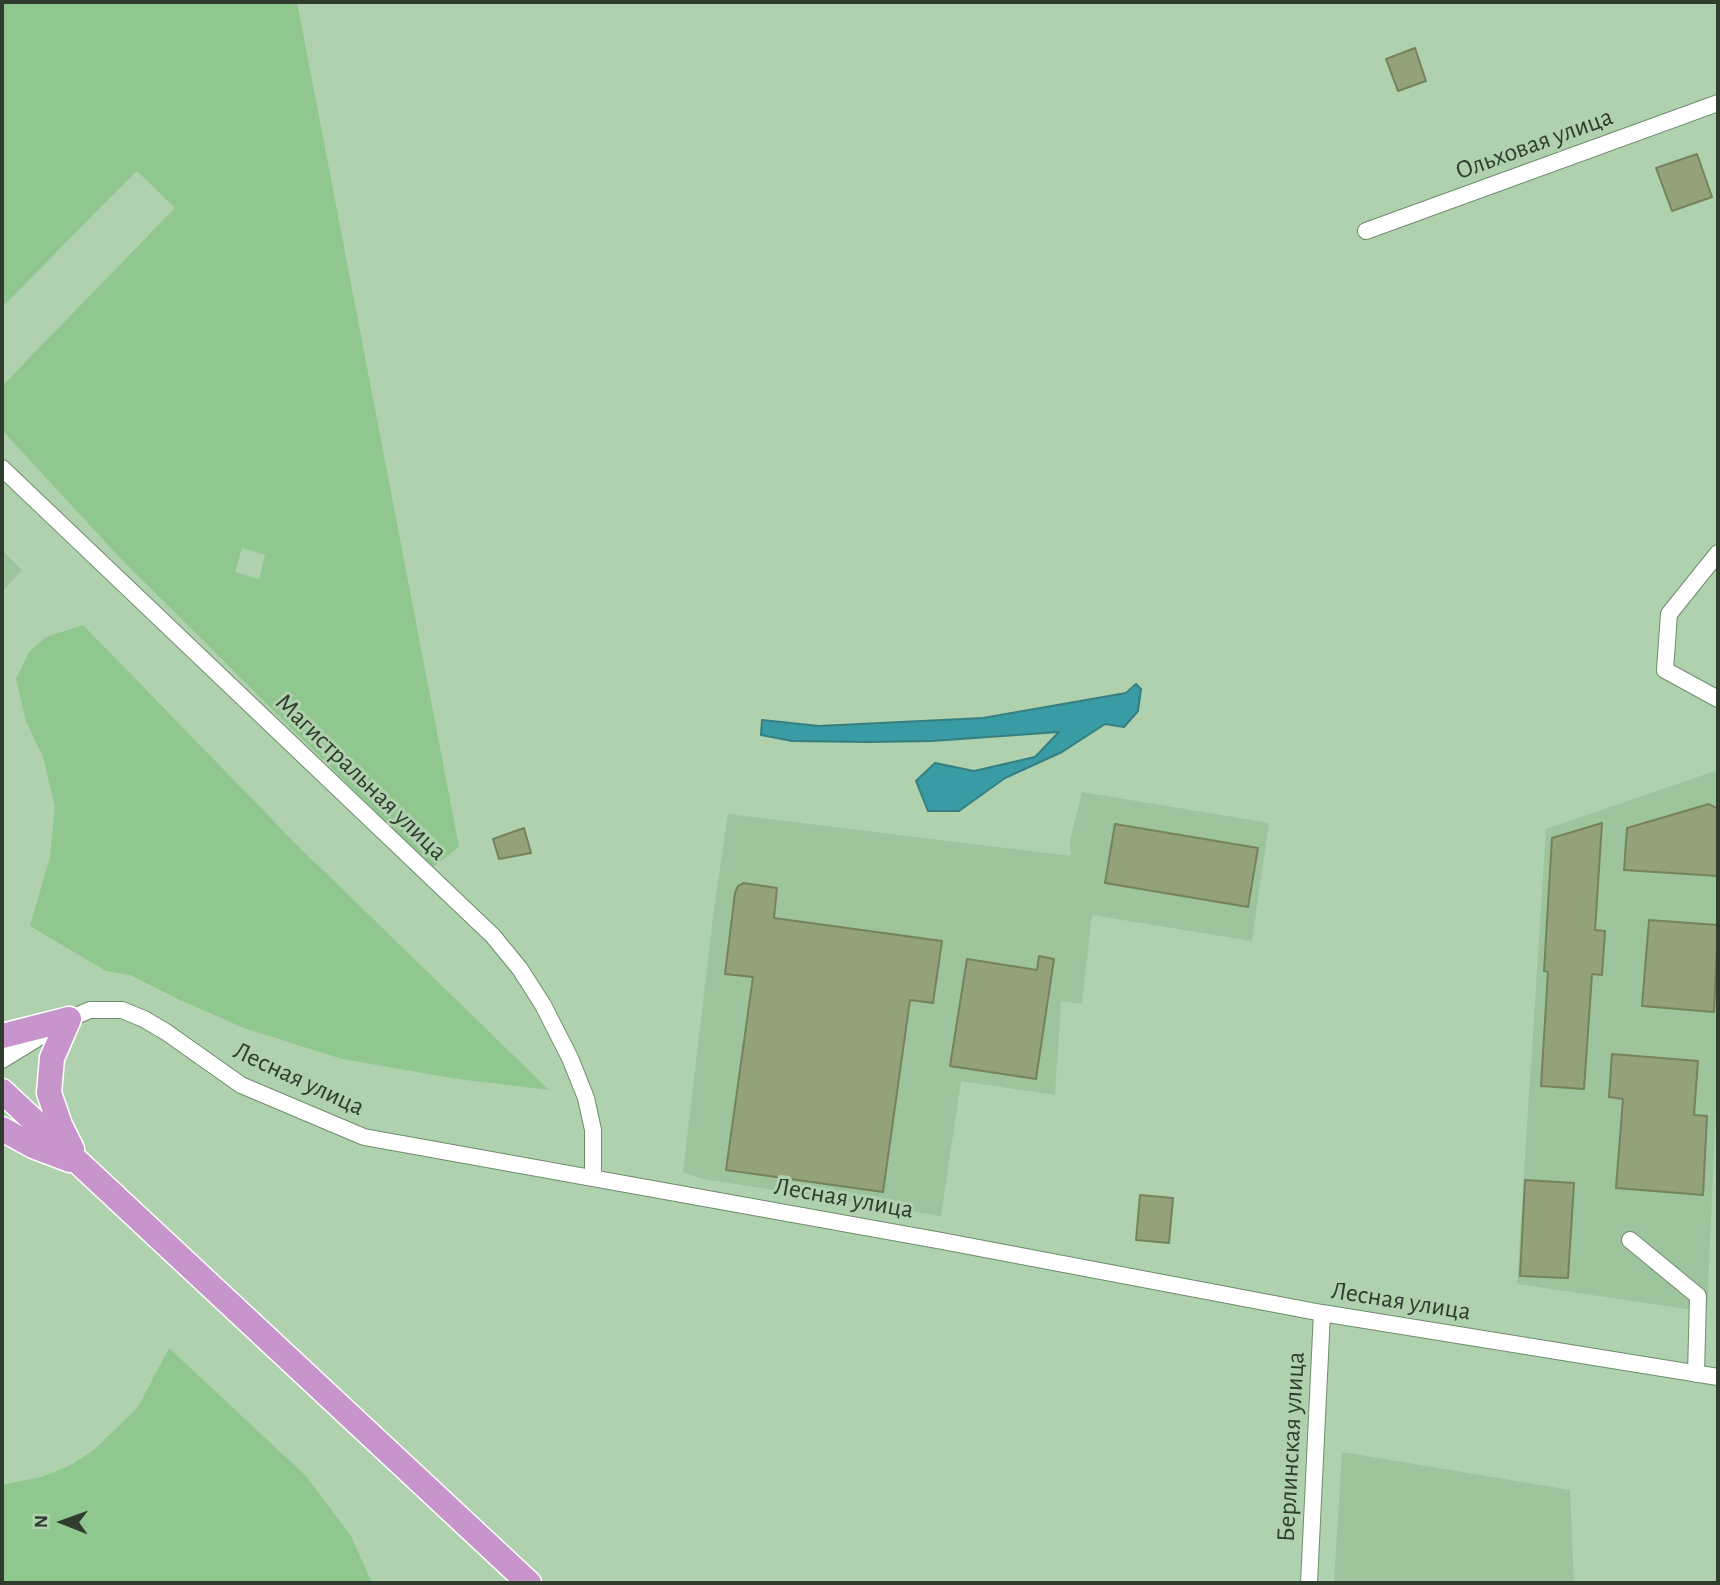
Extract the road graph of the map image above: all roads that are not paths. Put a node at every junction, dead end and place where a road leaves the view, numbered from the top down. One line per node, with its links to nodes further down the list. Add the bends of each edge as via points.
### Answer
1 (1718, 103): 2 (street, Ольховая улица)
2 (1366, 231)
3 (2, 468): 12 (street, Магистральная улица, via 493,936 543,1005 570,1058 593,1130)
4 (1718, 553): 5 (street, via 1669,614 1665,670)
5 (1718, 699)
6 (69, 1018): 7 (highway); 8 (street, Лесная улица); 11 (highway, via 52,1058 49,1093); 12 (street, Лесная улица, via 90,1010 122,1010 144,1019 241,1085 364,1137)
7 (2, 1035)
8 (2, 1060)
9 (2, 1091): 11 (highway)
10 (2, 1129): 11 (highway)
11 (80, 1164): 17 (highway)
12 (593, 1178): 14 (street, Лесная улица)
13 (1630, 1240): 15 (street, via 1698,1296)
14 (1321, 1313): 15 (street, Лесная улица); 18 (street, Берлинская улица)
15 (1696, 1374): 16 (street, Лесная улица)
16 (1718, 1377)
17 (529, 1583)
18 (1308, 1583)

